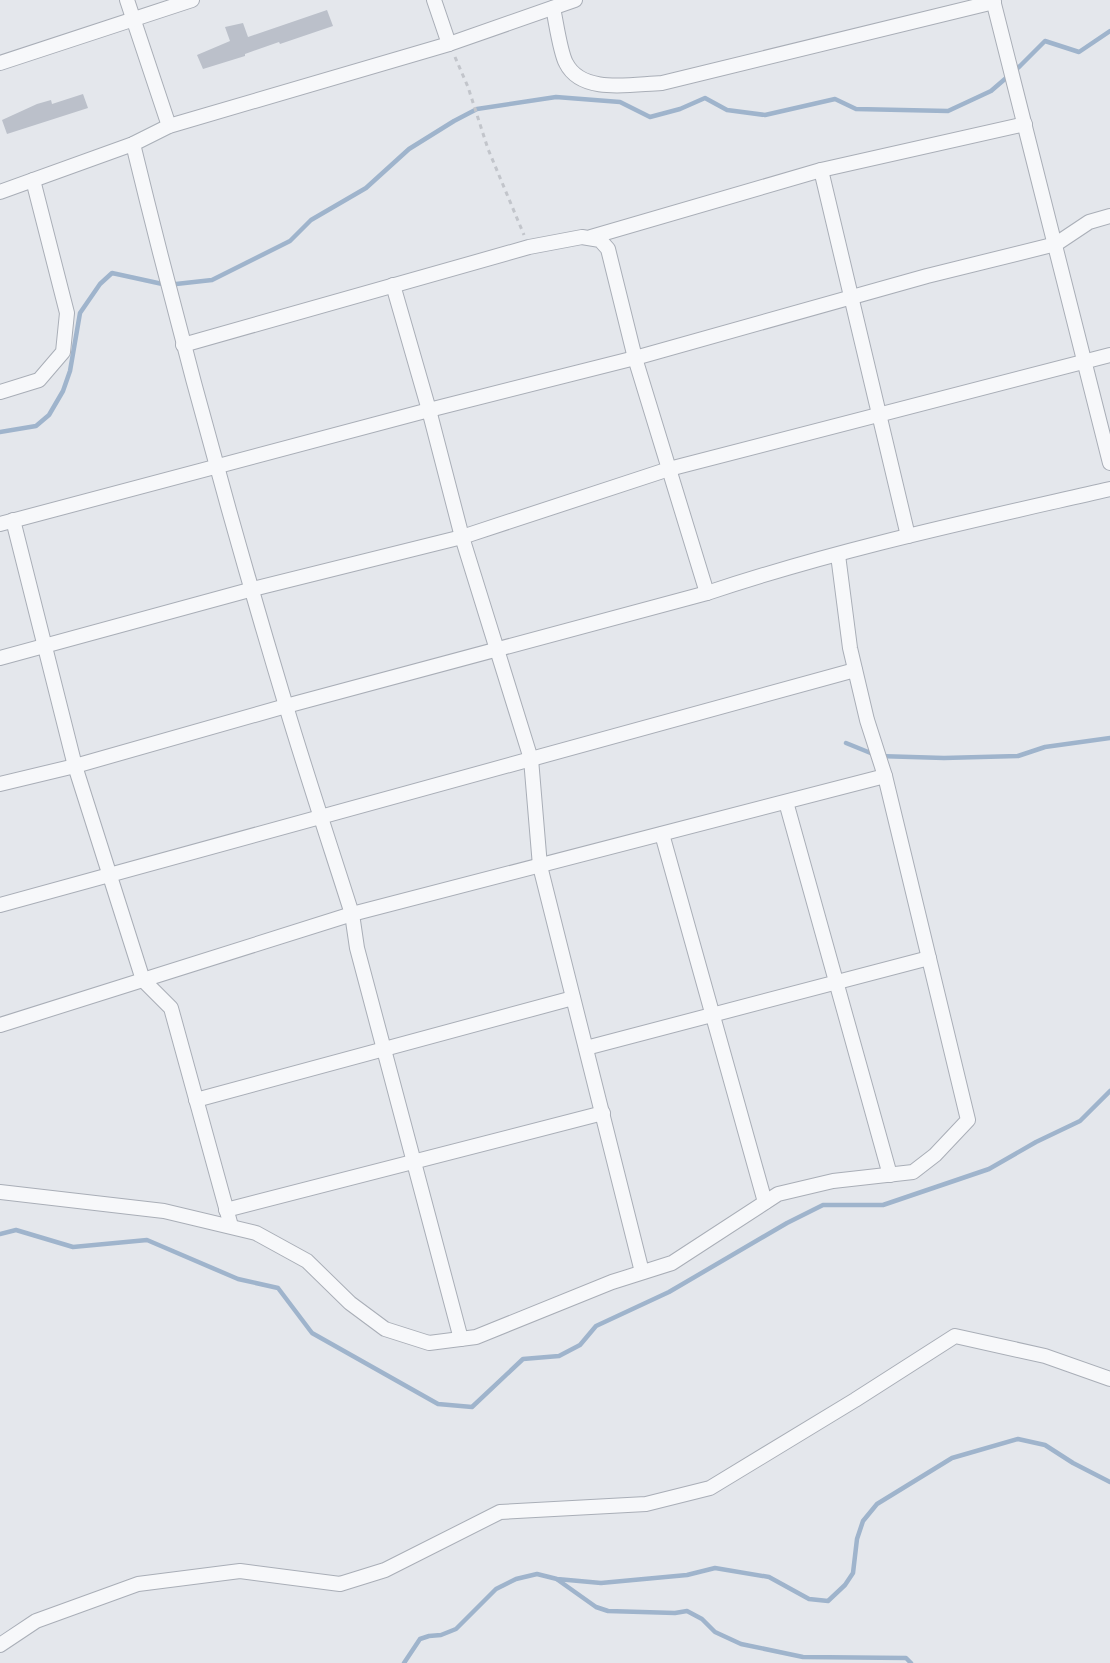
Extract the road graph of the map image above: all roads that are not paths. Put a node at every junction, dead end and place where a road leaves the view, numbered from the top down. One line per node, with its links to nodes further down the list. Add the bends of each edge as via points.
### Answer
1 (127, 0): 7 (street)
2 (192, 0): 7 (street)
3 (434, 0): 8 (street)
4 (575, 0): 6 (street)
5 (993, 1): 6 (street, via 662,83 605,85 583,81 566,63); 10 (street)
6 (553, 8): 8 (street)
7 (134, 18): 9 (street); 11 (street)
8 (449, 44): 11 (street)
9 (0, 63)
10 (1025, 123): 13 (street); 18 (street)
11 (170, 126): 12 (street)
12 (133, 144): 14 (street); 21 (street)
13 (821, 170): 17 (street); 20 (street)
14 (33, 180): 15 (street); 25 (street, via 67,313 63,352 39,380)
15 (0, 192)
16 (1110, 216): 18 (street, via 1089,222)
17 (591, 237): 19 (street, via 530,247); 23 (street, via 608,249)
18 (1056, 244): 20 (street); 24 (street)
19 (393, 285): 21 (street); 26 (street)
20 (851, 298): 23 (street); 27 (street)
21 (183, 345): 29 (street)
22 (1110, 355): 24 (street)
23 (635, 358): 26 (street); 30 (street)
24 (1085, 362): 27 (street); 28 (street)
25 (0, 392)
26 (429, 410): 29 (street); 34 (street)
27 (879, 414): 30 (street); 33 (street)
28 (1110, 463)
29 (218, 467): 32 (street); 36 (street)
30 (669, 469): 34 (street); 37 (street)
31 (1110, 489): 33 (street)
32 (6, 522): 38 (street)
33 (908, 536): 35 (street)
34 (462, 537): 36 (street); 39 (street)
35 (838, 555): 37 (street); 41 (street)
36 (253, 589): 38 (street); 42 (street)
37 (707, 593): 39 (street)
38 (45, 646): 40 (street); 44 (street)
39 (497, 649): 42 (street); 43 (street)
40 (0, 658)
41 (855, 670): 43 (street); 45 (street)
42 (286, 706): 44 (street); 48 (street)
43 (531, 759): 48 (street); 50 (street)
44 (75, 766): 46 (street); 51 (street)
45 (885, 777): 47 (street); 54 (street)
46 (0, 784)
47 (786, 802): 49 (street); 56 (street)
48 (322, 817): 51 (street); 53 (street)
49 (662, 834): 50 (street); 58 (street)
50 (540, 866): 53 (street); 57 (street)
51 (110, 875): 52 (street); 55 (street)
52 (0, 905)
53 (352, 914): 55 (street); 61 (street)
54 (929, 958): 56 (street); 65 (street, via 968,1120 913,1172)
55 (142, 980): 59 (street); 62 (street, via 171,1008)
56 (836, 982): 58 (street); 65 (street)
57 (573, 998): 60 (street); 61 (street)
58 (713, 1015): 60 (street); 67 (street)
59 (0, 1025)
60 (586, 1048): 63 (street)
61 (383, 1050): 62 (street); 64 (street)
62 (196, 1100): 68 (street)
63 (603, 1113): 64 (street); 70 (street)
64 (414, 1162): 68 (street); 71 (street)
65 (890, 1175): 67 (street, via 833,1181 778,1194)
66 (0, 1192): 69 (street, via 164,1211)
67 (765, 1202): 70 (street, via 672,1263)
68 (226, 1210): 69 (street)
69 (231, 1227): 71 (street, via 256,1233 306,1261 350,1303 385,1329 429,1343)
70 (642, 1272): 71 (street, via 476,1337)
71 (461, 1339)
72 (1110, 1380): 73 (street, via 1045,1356 955,1336 710,1488 646,1504 500,1512 385,1570 340,1584 240,1571 138,1584 36,1621)
73 (0, 1645)

